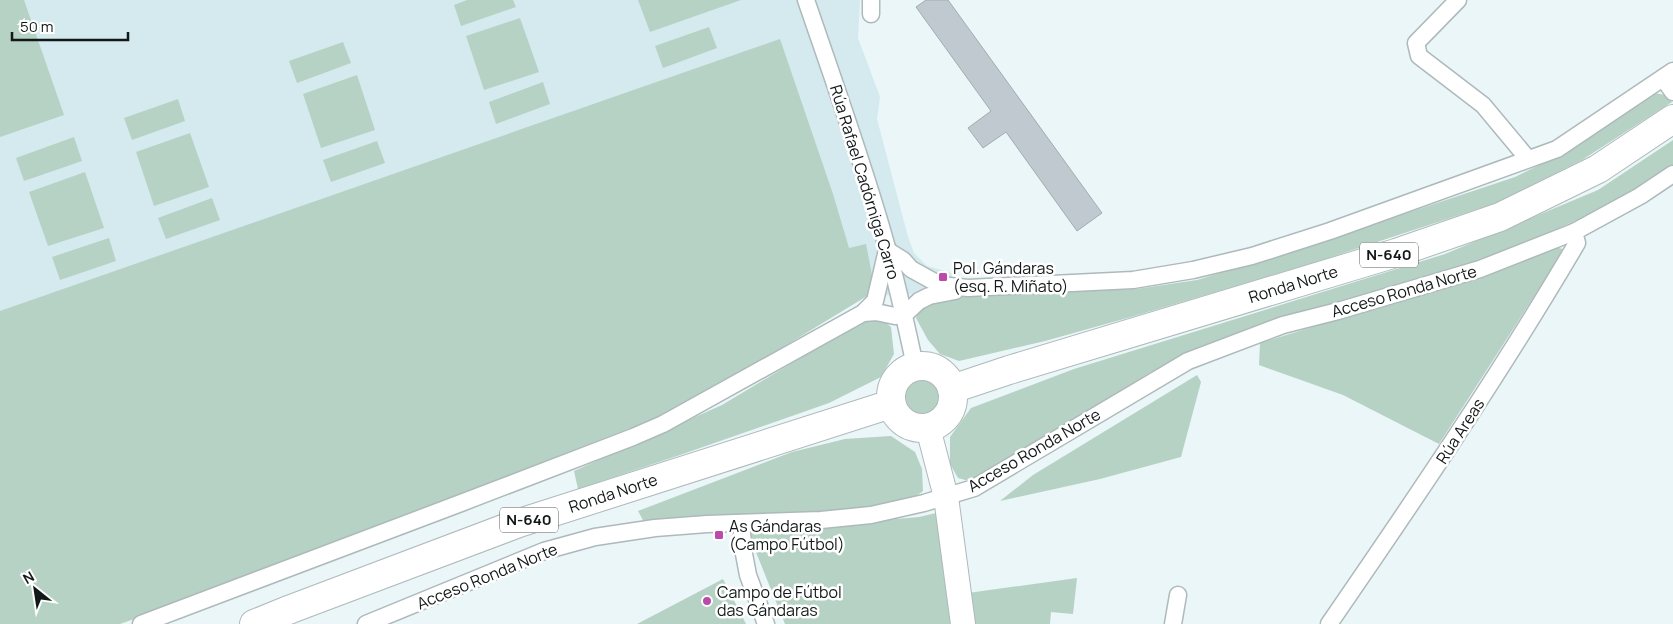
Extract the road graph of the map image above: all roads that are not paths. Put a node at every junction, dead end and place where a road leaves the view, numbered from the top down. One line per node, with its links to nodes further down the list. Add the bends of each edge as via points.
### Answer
1 (806, 0): 9 (street, Rúa Rafael Cadórniga Carro, via 842,102)
2 (1458, 0): 6 (street, via 1416,43 1419,56 1482,105)
3 (1668, 74): 4 (street); 6 (street, via 1557,149)
4 (1673, 92)
5 (1673, 119): 14 (highway, Ronda Norte / N-640, via 1598,168 1500,216 1396,253)
6 (1528, 159): 10 (street, via 1321,234 1193,270 1132,280)
7 (1673, 174): 8 (street, Acceso Ronda Norte)
8 (1574, 232): 17 (street, Acceso Ronda Norte, via 1480,270 1283,325 1188,361 974,488); 26 (street, Rúa Areas, via 1578,243 1533,319 1424,488)
9 (887, 250): 10 (street, via 911,269 940,285); 11 (street, via 875,301); 12 (street, Rúa Rafael Cadórniga Carro)
10 (968, 288): 12 (street, via 929,296)
11 (863, 313): 12 (street); 20 (street, via 633,437)
12 (904, 315): 13 (street, Rúa Rafael Cadórniga Carro)
13 (915, 366): 14 (highway, via 934,368 948,380); 15 (highway, via 898,376 890,394)
14 (952, 389): 16 (highway, via 951,409 938,424)
15 (891, 404): 16 (highway, via 894,413 909,426); 21 (highway, Ronda Norte / N-640, via 519,523)
16 (928, 428): 17 (main road)
17 (946, 497): 18 (street, Acceso Ronda Norte, via 871,515); 24 (main road)
18 (741, 523): 22 (street, Acceso Ronda Norte, via 655,528 596,537 544,551); 23 (street, via 748,574)
19 (1178, 594): 25 (street)
20 (141, 624)
21 (254, 624)
22 (366, 624)
23 (766, 624)
24 (962, 624)
25 (1173, 624)
26 (1329, 624)

